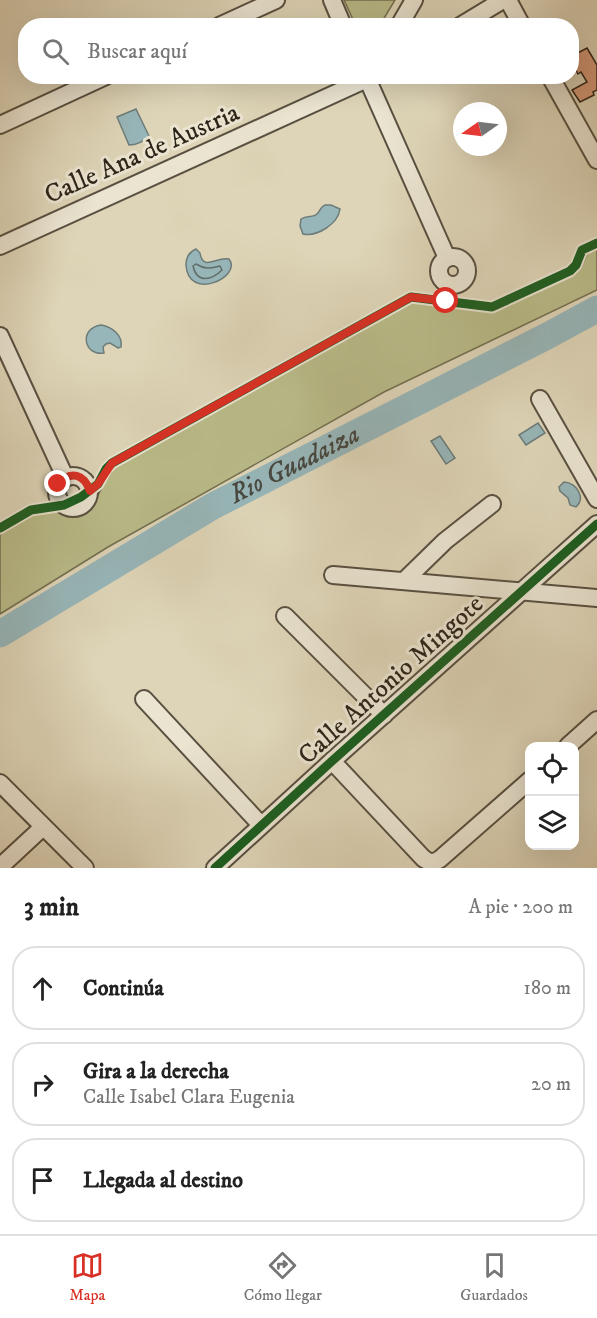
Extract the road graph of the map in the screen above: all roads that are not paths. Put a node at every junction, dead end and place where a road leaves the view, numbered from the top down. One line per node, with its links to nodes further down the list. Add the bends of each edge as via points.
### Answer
1 (276, 0): 6 (street)
2 (332, 0): 7 (street)
3 (414, 0): 8 (street)
4 (503, 0): 9 (street)
5 (508, 0): 10 (street)
6 (237, 18)
7 (340, 18)
8 (404, 18)
9 (473, 18)
10 (518, 18)
11 (89, 84): 15 (street)
12 (353, 84): 17 (street, Calle Ana de Austria)
13 (371, 84): 18 (street)
14 (554, 84): 16 (street)
15 (0, 125)
16 (597, 160)
17 (0, 246)
18 (447, 258)
19 (0, 336): 21 (street)
20 (540, 399): 22 (street)
21 (64, 477)
22 (597, 499)
23 (492, 504): 26 (street, via 445,541)
24 (597, 524): 27 (street, Calle Antonio Mingote)
25 (333, 575): 26 (street)
26 (404, 581): 27 (street)
27 (520, 591): 28 (street); 31 (street, Calle Antonio Mingote)
28 (597, 598)
29 (285, 616): 31 (street)
30 (144, 699): 37 (street)
31 (384, 715): 34 (street, Calle Antonio Mingote)
32 (597, 720): 33 (street)
33 (573, 742)
34 (332, 761): 36 (street, via 429,862 440,859); 37 (street, Calle Antonio Mingote)
35 (0, 783): 38 (street)
36 (525, 784)
37 (261, 825): 41 (street, Calle Antonio Mingote)
38 (43, 826): 39 (street); 40 (street)
39 (0, 867)
40 (84, 868)
41 (215, 868)

